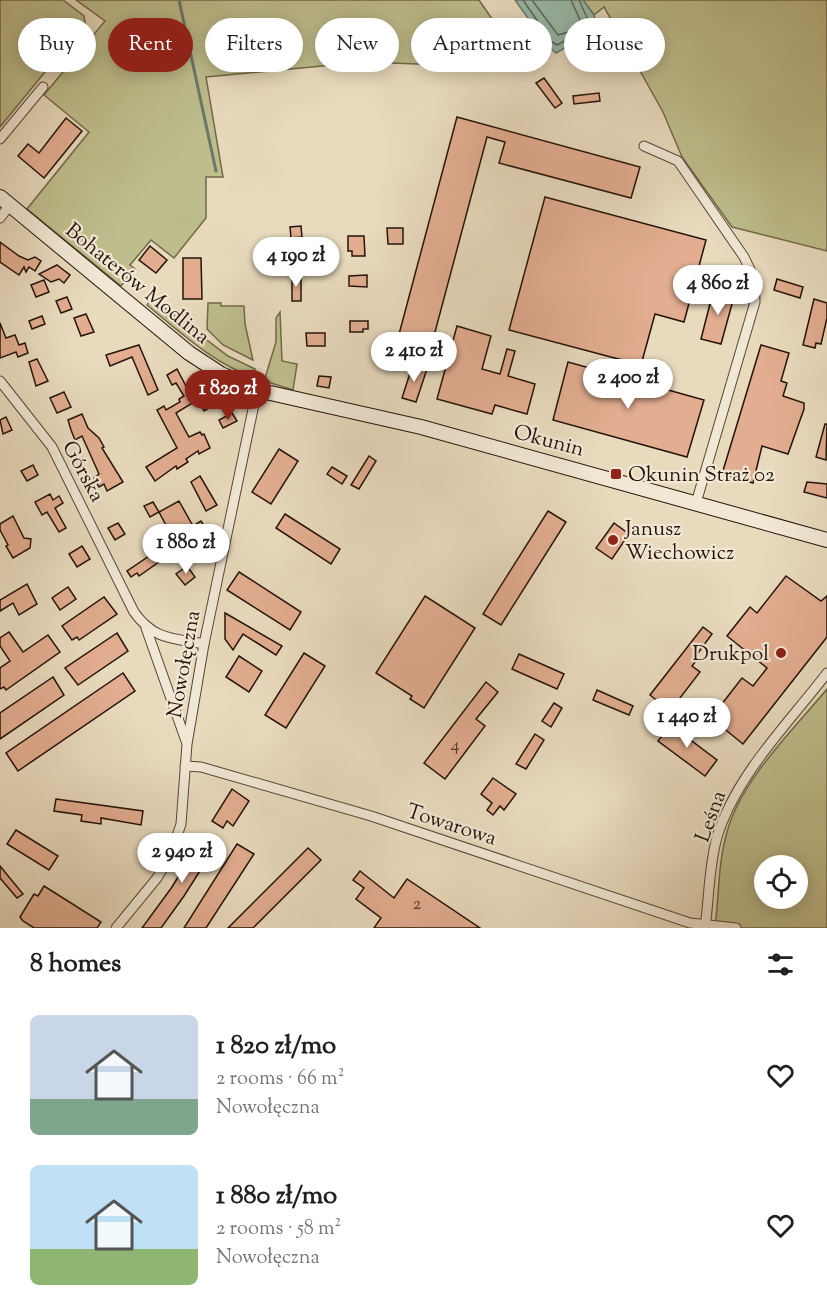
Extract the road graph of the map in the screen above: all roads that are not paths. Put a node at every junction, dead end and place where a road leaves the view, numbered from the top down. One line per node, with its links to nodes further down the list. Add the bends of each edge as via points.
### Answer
1 (43, 87): 2 (street)
2 (0, 139)
3 (644, 146): 8 (street, via 678,161 744,257 754,278 755,302)
4 (5, 201): 5 (street); 7 (main road, Bohaterów Modlina, via 189,353 221,374)
5 (0, 218)
6 (0, 381): 10 (street, Górska, via 52,447 134,612)
7 (257, 390): 8 (main road, Okunin, via 421,427); 11 (street, Nowołęczna)
8 (696, 503): 9 (main road, Okunin)
9 (827, 540)
10 (146, 628): 11 (street, via 165,637); 13 (street, Górska)
11 (204, 644): 13 (street, Nowołęczna)
12 (827, 673): 15 (street, Leśna, via 731,802 717,838)
13 (187, 744): 14 (street, Nowołęczna)
14 (185, 766): 15 (street, Towarowa, via 201,767 371,816); 16 (street, Nowołęczna, via 181,824 170,856)
15 (706, 926): 17 (street, Towarowa)
16 (116, 928)
17 (736, 928)

